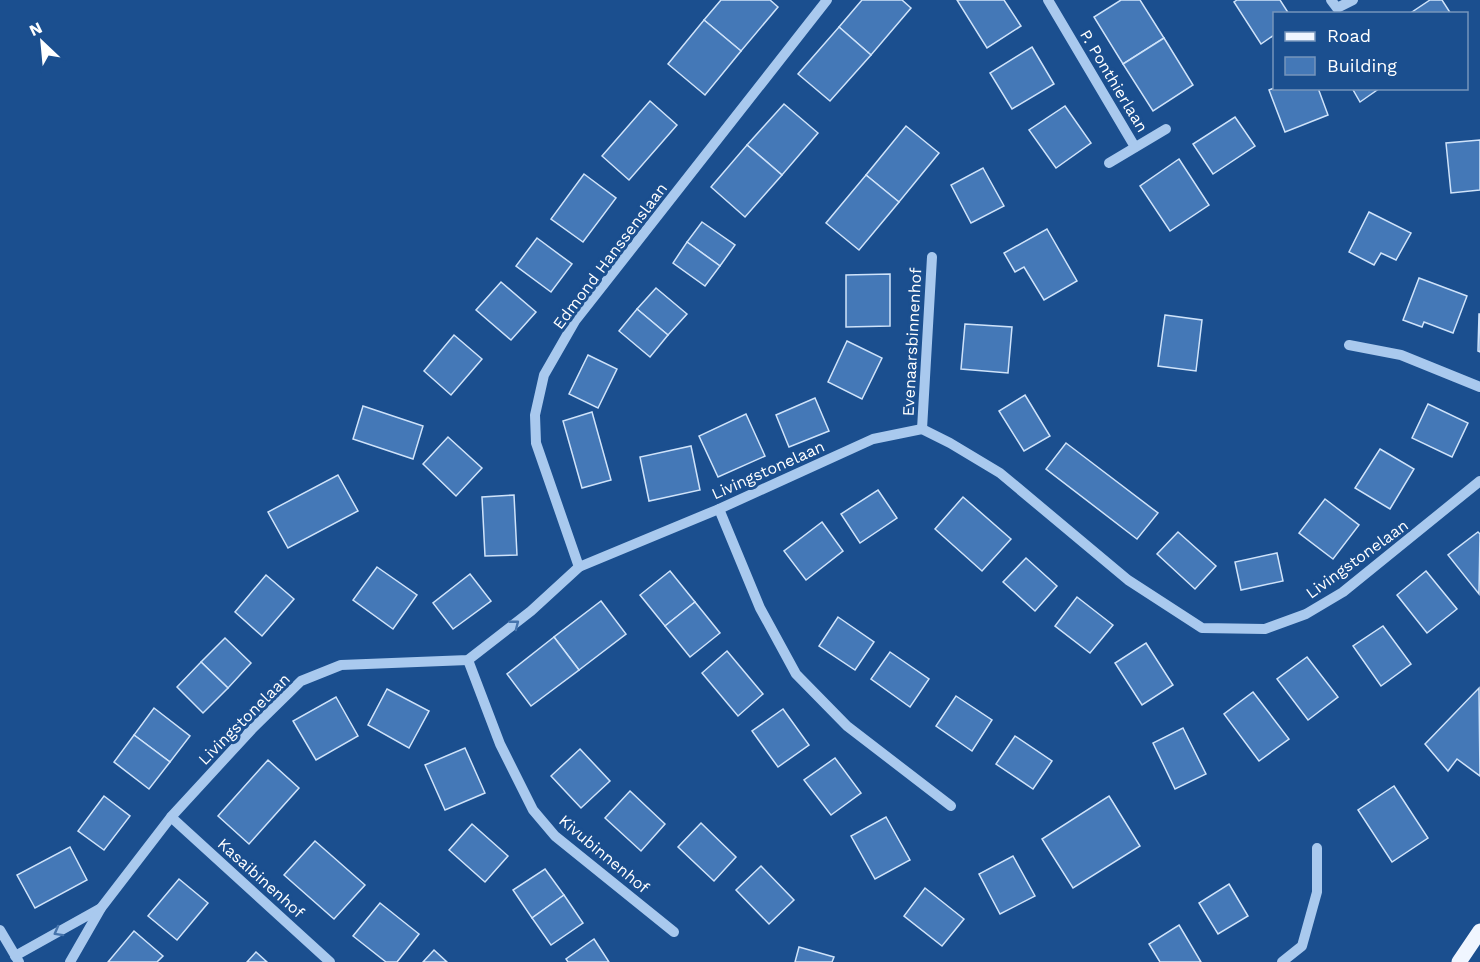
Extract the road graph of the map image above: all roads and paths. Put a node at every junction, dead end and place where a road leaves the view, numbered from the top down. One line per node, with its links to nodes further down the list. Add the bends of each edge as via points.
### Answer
1 (827, 0): 14 (street, Edmond Hanssenslaan, via 575,321 544,375 535,415 536,443)
2 (1048, 0): 6 (street, P. Ponthierlaan)
3 (1331, 0): 4 (street, via 1337,8)
4 (1353, 0)
5 (1166, 129): 6 (street, P. Ponthierlaan)
6 (1135, 147): 7 (street, P. Ponthierlaan)
7 (1109, 163)
8 (932, 257): 11 (street, Evenaarsbinnenhof)
9 (1349, 345): 10 (street, via 1401,355)
10 (1480, 387)
11 (922, 429): 12 (street, Livingstonelaan, via 1000,473 1128,580 1202,627 1265,629 1306,614 1343,592); 13 (street, Livingstonelaan, via 873,440)
12 (1480, 481)
13 (719, 509): 14 (street, Livingstonelaan); 16 (street, via 760,608 796,674 847,726)
14 (579, 567): 15 (street, Livingstonelaan, one-way to 14)
15 (468, 660): 17 (street, Livingstonelaan, via 341,665 301,681); 22 (street, Kivubinnenhof, via 500,744 533,810 555,836)
16 (951, 806)
17 (171, 817): 19 (street, Livingstonelaan); 25 (street, Kasaibinenhof)
18 (1317, 848): 26 (street, via 1317,892 1302,946)
19 (101, 908): 23 (street, Livingstonelaan, one-way to 23); 24 (street, Livingstonelaan)
20 (0, 930): 23 (street)
21 (1480, 931): 27 (main road)
22 (674, 932)
23 (17, 959)
24 (69, 962)
25 (330, 962)
26 (1282, 962)
27 (1459, 962)

